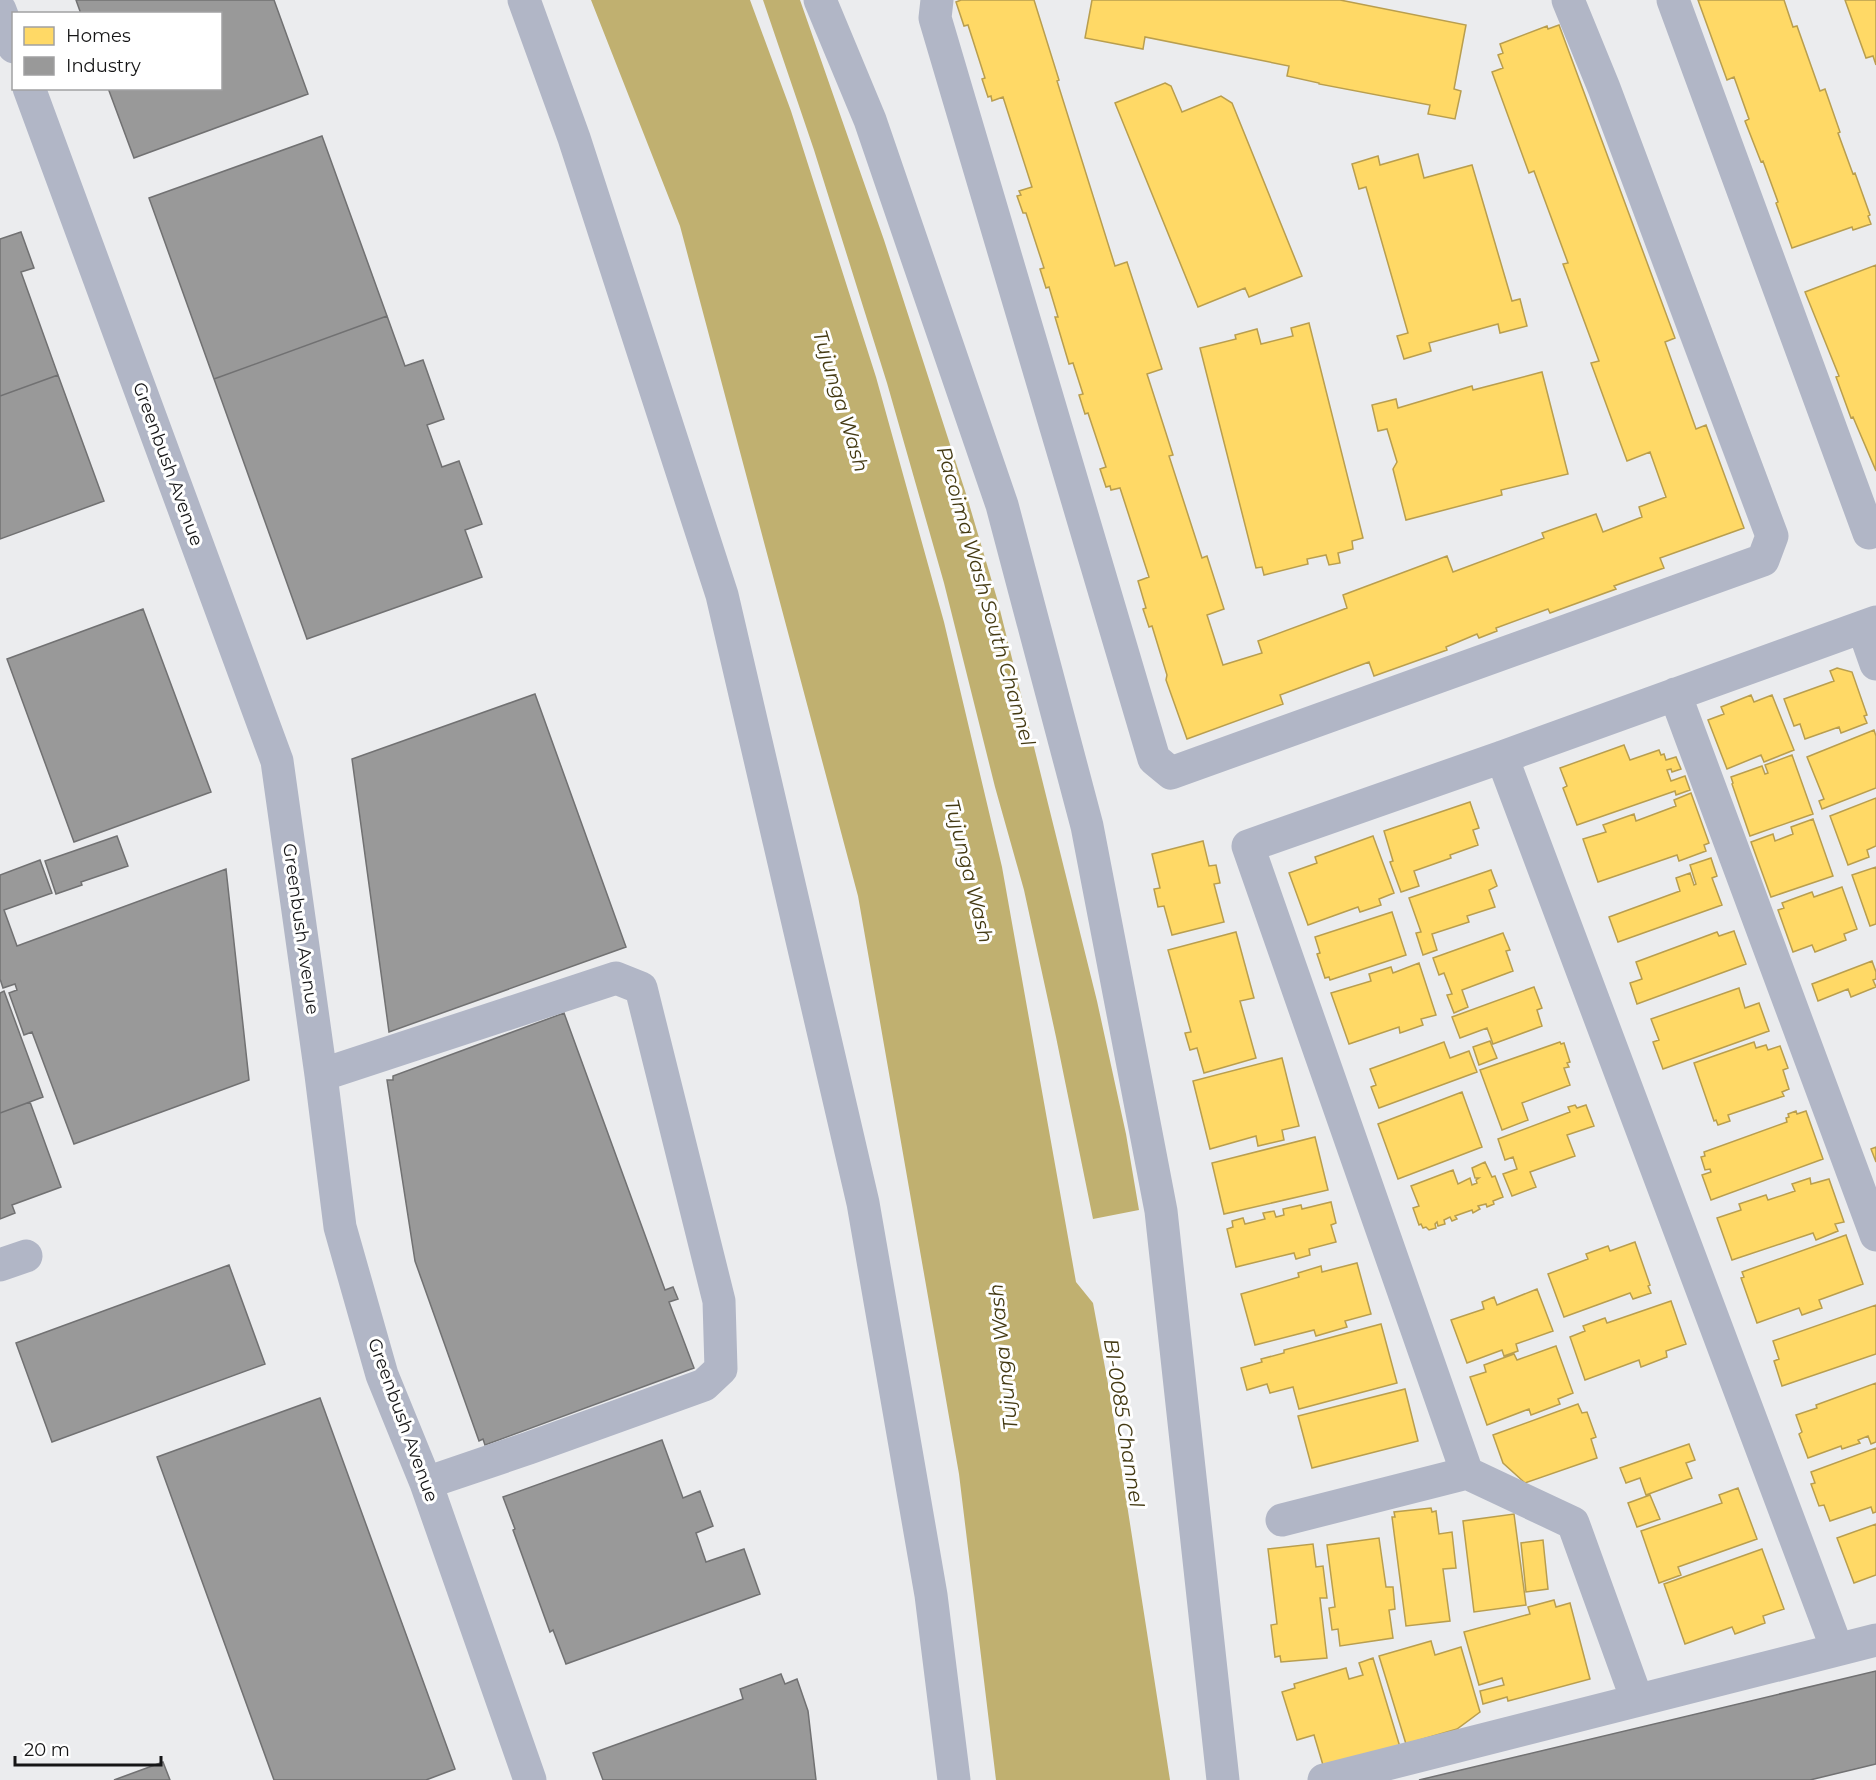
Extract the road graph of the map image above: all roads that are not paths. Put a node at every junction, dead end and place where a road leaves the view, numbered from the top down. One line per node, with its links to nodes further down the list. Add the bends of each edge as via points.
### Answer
1 (524, 0): 23 (street, via 574,138 722,596 863,1203 931,1595)
2 (820, 0): 24 (street, via 870,120 1002,505 1087,826 1161,1211)
3 (937, 0): 4 (street, via 935,18 1154,759 1171,772 1763,560 1772,536)
4 (1568, 0)
5 (1673, 0): 9 (street)
6 (0, 10): 7 (street)
7 (12, 42)
8 (30, 90): 14 (street, Greenbush Avenue, via 277,761)
9 (1869, 533)
10 (1869, 624): 11 (street); 12 (street)
11 (1876, 664)
12 (1675, 694): 13 (street); 15 (street)
13 (1502, 757): 16 (street, via 1248,846); 20 (street)
14 (321, 1075): 17 (street, Greenbush Avenue, via 340,1227 382,1375); 17 (street, via 616,978 640,988 719,1301 721,1369 704,1385)
15 (1876, 1235)
16 (1467, 1473): 18 (street); 21 (street, via 1573,1523)
17 (426, 1483): 22 (street, Greenbush Avenue)
18 (1282, 1520)
19 (1876, 1640): 20 (street)
20 (1837, 1649): 21 (street)
21 (1637, 1700): 25 (street)
22 (530, 1780)
23 (954, 1780)
24 (1223, 1780)
25 (1324, 1780)

